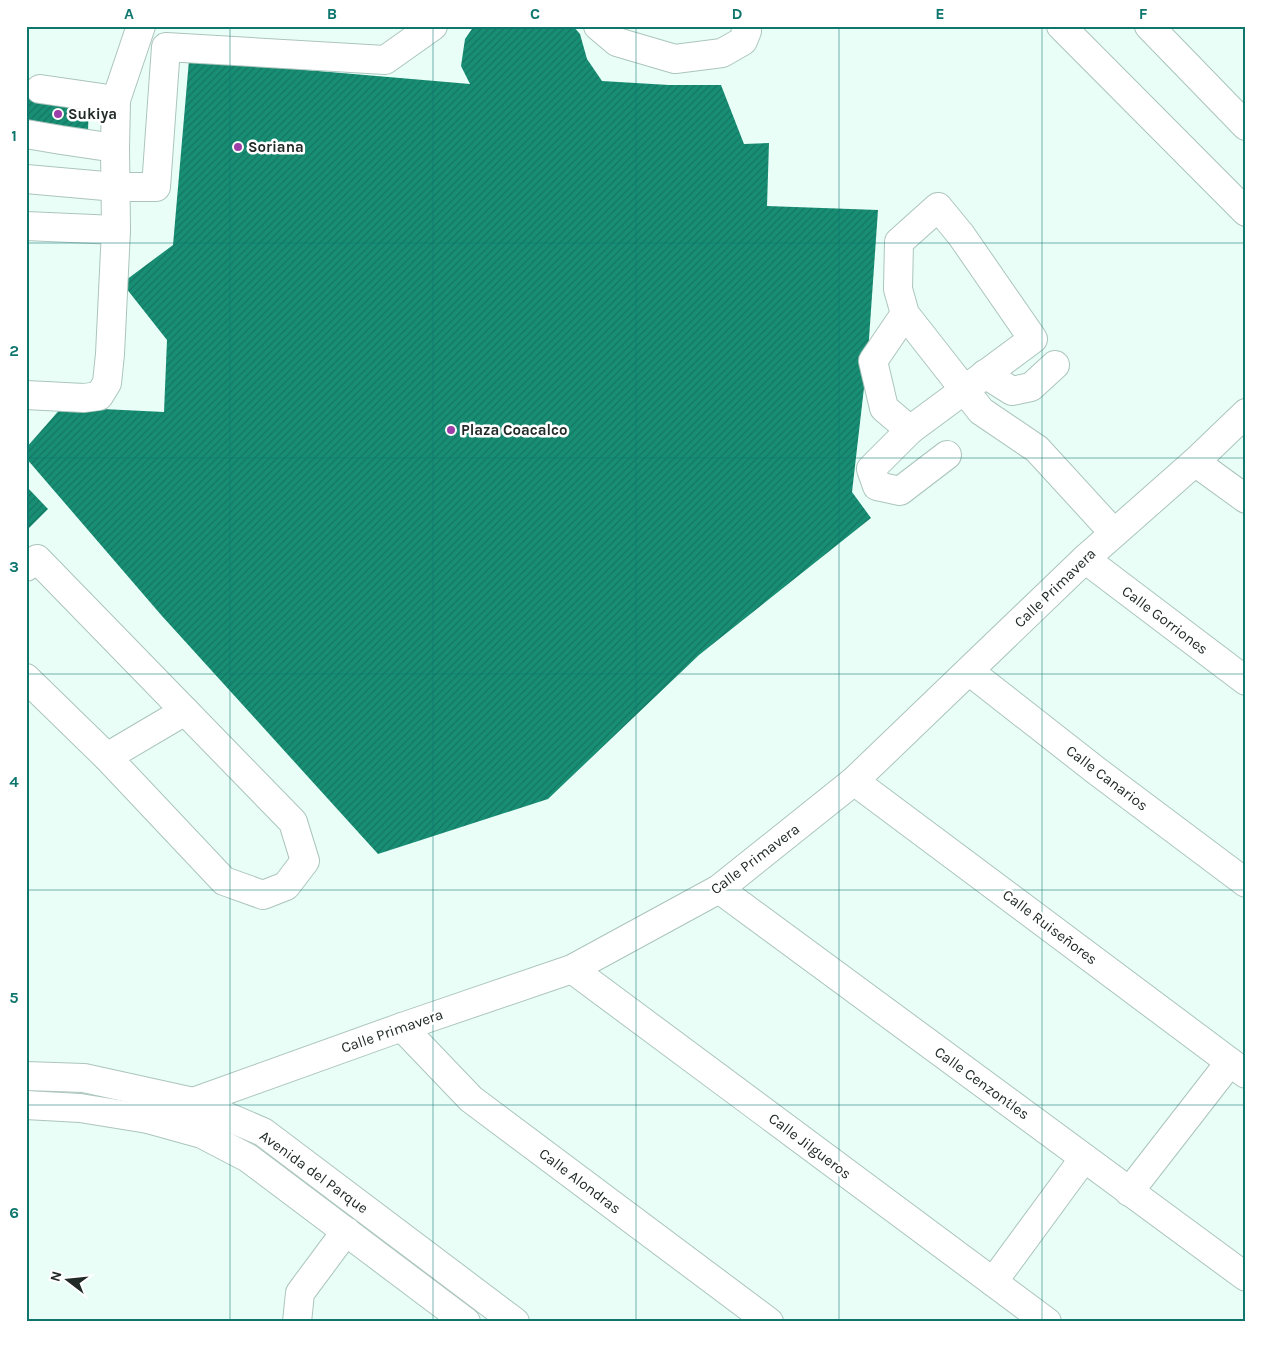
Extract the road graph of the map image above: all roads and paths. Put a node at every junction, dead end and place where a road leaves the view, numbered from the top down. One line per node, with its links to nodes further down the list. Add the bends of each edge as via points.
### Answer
1 (141, 26): 8 (street)
2 (433, 26): 13 (street, via 386,60 166,47 156,187)
3 (598, 26): 4 (street, via 617,42 675,59 722,53 743,40 748,31)
4 (745, 26)
5 (1061, 26): 14 (street)
6 (1150, 26): 9 (street)
7 (40, 89): 8 (street)
8 (116, 100): 11 (street)
9 (1246, 126)
10 (26, 134): 11 (street)
11 (115, 148): 13 (street)
12 (26, 179): 13 (street)
13 (116, 187): 16 (street)
14 (1246, 212)
15 (26, 226): 16 (street)
16 (116, 230): 20 (street, via 107,383 98,396)
17 (905, 314): 19 (street); 19 (street, via 898,289 899,242 938,206 1033,339); 22 (street, via 873,360 884,408)
18 (1055, 365): 19 (street, via 1031,387 1012,391)
19 (975, 382): 22 (street); 26 (street, via 981,411 1037,449)
20 (26, 395)
21 (1246, 413): 24 (street, Calle Primavera)
22 (910, 430): 23 (street, via 871,469 877,486 900,491)
23 (947, 455)
24 (1195, 462): 25 (street); 26 (street, Calle Primavera)
25 (1246, 499)
26 (1114, 533): 27 (street, Calle Primavera)
27 (1085, 559): 29 (street, Calle Primavera); 31 (street, Calle Gorriones)
28 (26, 567): 32 (street, via 37,560)
29 (969, 671): 34 (street, Calle Primavera); 35 (street, Calle Canarios)
30 (26, 678): 33 (street)
31 (1246, 682)
32 (185, 711): 33 (street); 33 (street, via 293,822 305,861 286,886 263,896 224,881)
33 (107, 756)
34 (854, 781): 36 (street, Calle Primavera); 39 (street, Calle Ruiseñores)
35 (1246, 883)
36 (719, 889): 37 (street, Calle Primavera); 44 (street, Calle Cenzontles)
37 (572, 969): 38 (street, Calle Primavera); 48 (street, Calle Jilgueros)
38 (402, 1027): 41 (street, Calle Primavera); 53 (street, Calle Alondras, via 471,1099)
39 (1238, 1068): 45 (street)
40 (26, 1076): 41 (street, Avenida del Parque, via 84,1078)
41 (193, 1102): 43 (street, Calle Primavera); 52 (street, Avenida del Parque, via 263,1132)
42 (26, 1105): 43 (street, Avenida del Parque, via 80,1108)
43 (148, 1119): 46 (street, Avenida del Parque, via 202,1134 248,1158)
44 (1084, 1158): 45 (street, Calle Cenzontles); 48 (street)
45 (1128, 1192): 47 (street, Calle Cenzontles)
46 (346, 1231): 50 (street, via 300,1293); 51 (street, Avenida del Parque)
47 (1246, 1277)
48 (993, 1282): 49 (street, Calle Jilgueros)
49 (1033, 1318)
50 (297, 1322)
51 (466, 1322)
52 (514, 1322)
53 (769, 1322)

